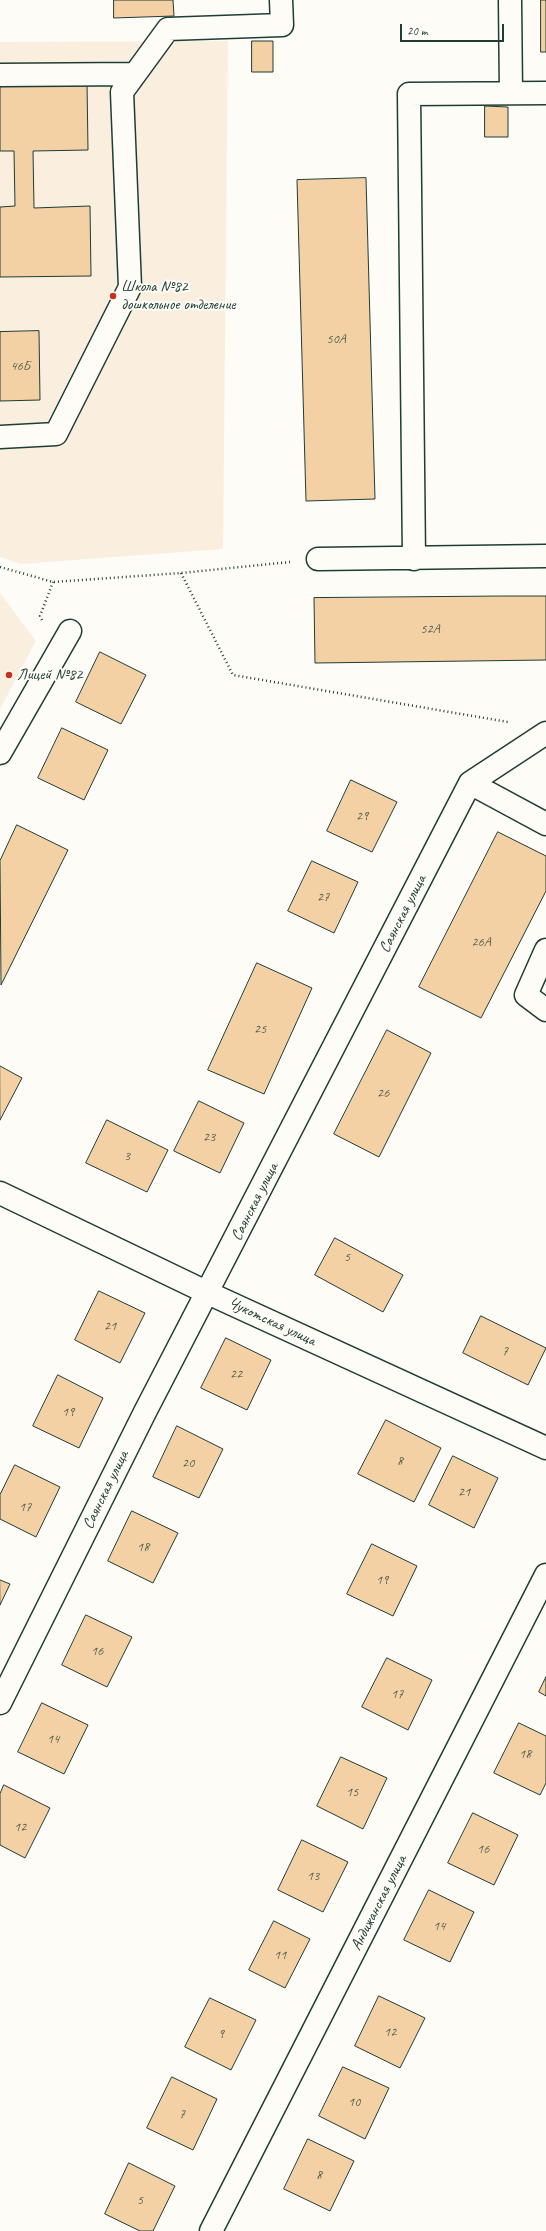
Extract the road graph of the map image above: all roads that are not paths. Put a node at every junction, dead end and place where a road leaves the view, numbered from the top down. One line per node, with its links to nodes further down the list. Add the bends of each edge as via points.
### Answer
1 (281, 0): 3 (street, via 282,25 168,29)
2 (510, 0): 5 (street)
3 (135, 74): 4 (street); 7 (street, via 122,92 130,287 56,434)
4 (0, 75)
5 (511, 93): 6 (street); 10 (street, via 409,94)
6 (546, 93)
7 (0, 437)
8 (546, 556): 10 (street)
9 (318, 559): 10 (street)
10 (414, 559)
11 (70, 631): 13 (street)
12 (546, 733): 14 (street, Саянская улица)
13 (0, 753)
14 (470, 783): 15 (street); 19 (street, Саянская улица)
15 (546, 824)
16 (546, 950): 17 (street, via 526,995)
17 (546, 1010)
18 (0, 1193): 19 (street, Чукотская улица)
19 (208, 1293): 20 (street, Чукотская улица); 22 (street, Саянская улица, via 141,1419)
20 (546, 1448)
21 (546, 1575): 23 (street, Андижанская улица)
22 (0, 1703)
23 (211, 2231)

